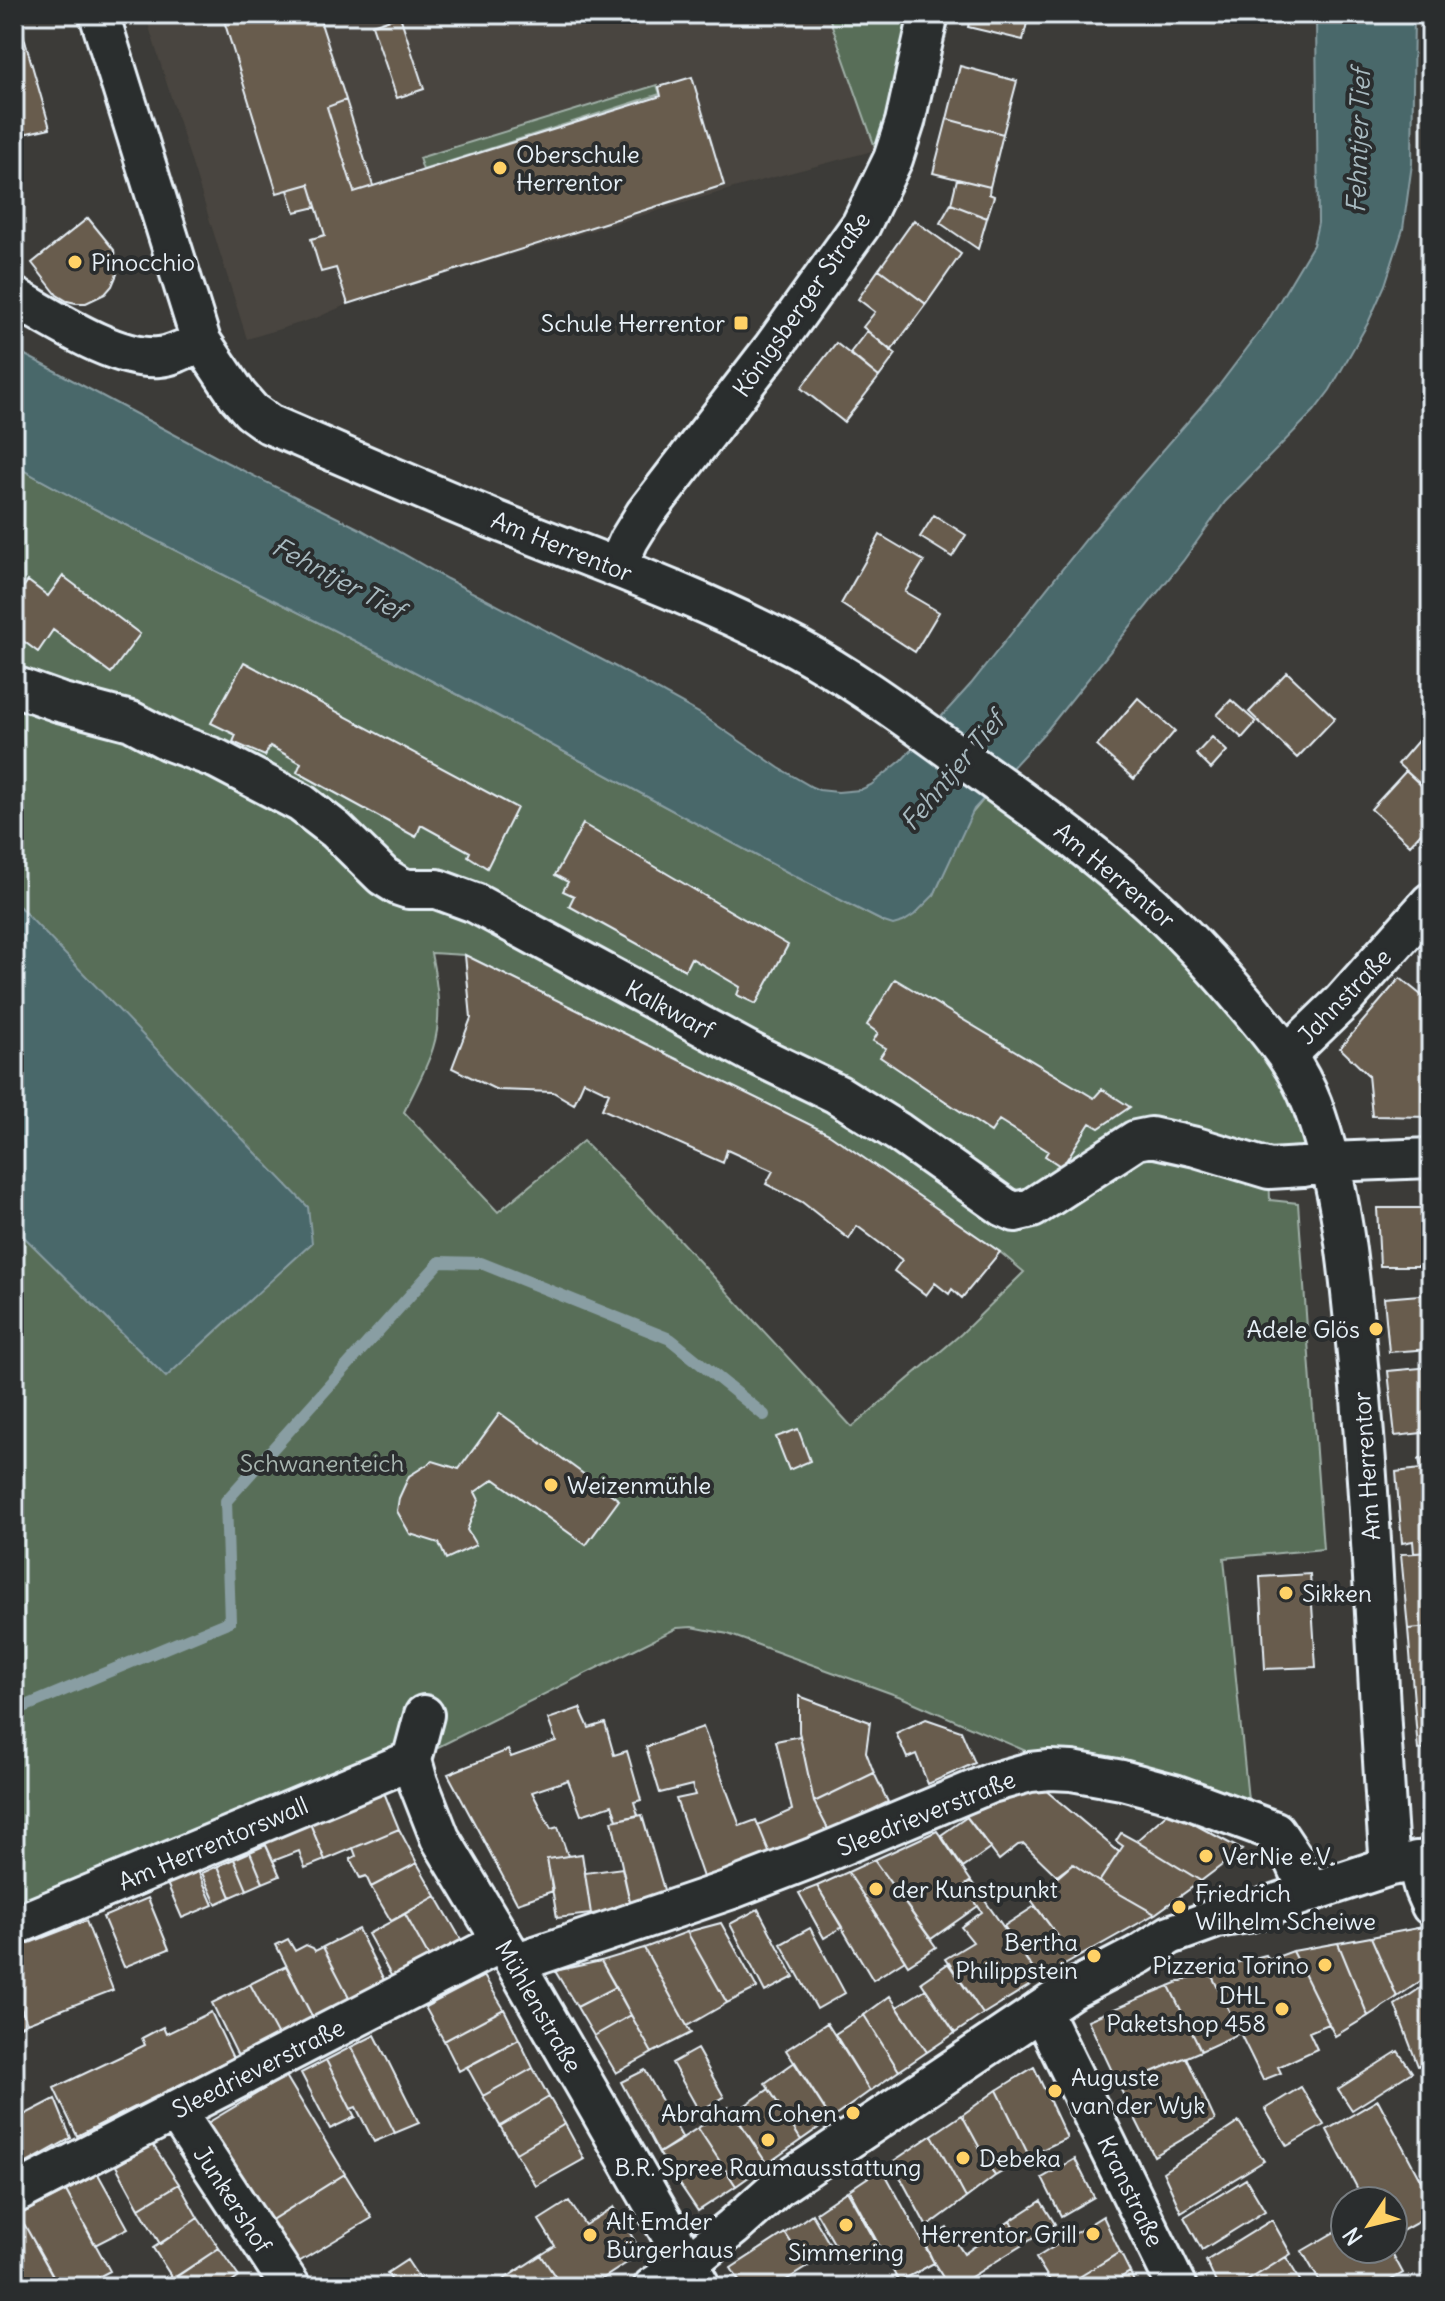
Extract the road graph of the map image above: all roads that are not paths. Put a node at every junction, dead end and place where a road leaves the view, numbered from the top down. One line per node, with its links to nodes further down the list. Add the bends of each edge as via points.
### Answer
1 (99, 14): 4 (street, Am Herrentor)
2 (929, 14): 5 (street, Königsberger Straße, via 901,135 861,225 659,494)
3 (14, 297): 4 (street, via 132,355 166,356)
4 (201, 341): 5 (street, Am Herrentor, via 238,396 269,424)
5 (617, 567): 8 (street, Am Herrentor, via 846,676 1007,790 1169,919)
6 (14, 686): 10 (street, Kalkwarf, via 131,721 265,783 325,821 399,886 437,889 475,903 837,1094 1015,1212 1032,1208 1136,1140 1151,1137 1269,1169)
7 (1431, 902): 8 (street, Jahnstraße)
8 (1288, 1054): 10 (street, Am Herrentor, via 1311,1099)
9 (1431, 1158): 10 (street)
10 (1330, 1162): 13 (street, Am Herrentor, via 1346,1246 1368,1477 1384,1787)
11 (424, 1715): 12 (street)
12 (412, 1760): 16 (street, Am Herrentorswall); 17 (street, Mühlenstraße, via 440,1838)
13 (1413, 1862): 14 (street); 15 (street, Am Herrentor)
14 (1309, 1893): 17 (street, Sleedrieverstraße, via 1275,1831 1122,1780 1072,1771 1030,1772 991,1783 732,1889); 18 (street, via 1170,1935)
15 (1431, 1906)
16 (14, 1926)
17 (508, 1952): 19 (street, Sleedrieverstraße); 21 (street, Mühlenstraße)
18 (1041, 2010): 21 (street, via 779,2186 733,2227); 24 (street, Kranstraße)
19 (175, 2110): 20 (street, Sleedrieverstraße); 22 (street, Junkershof)
20 (14, 2194)
21 (694, 2276): 23 (street)
22 (291, 2287)
23 (653, 2287)
24 (1177, 2287)

